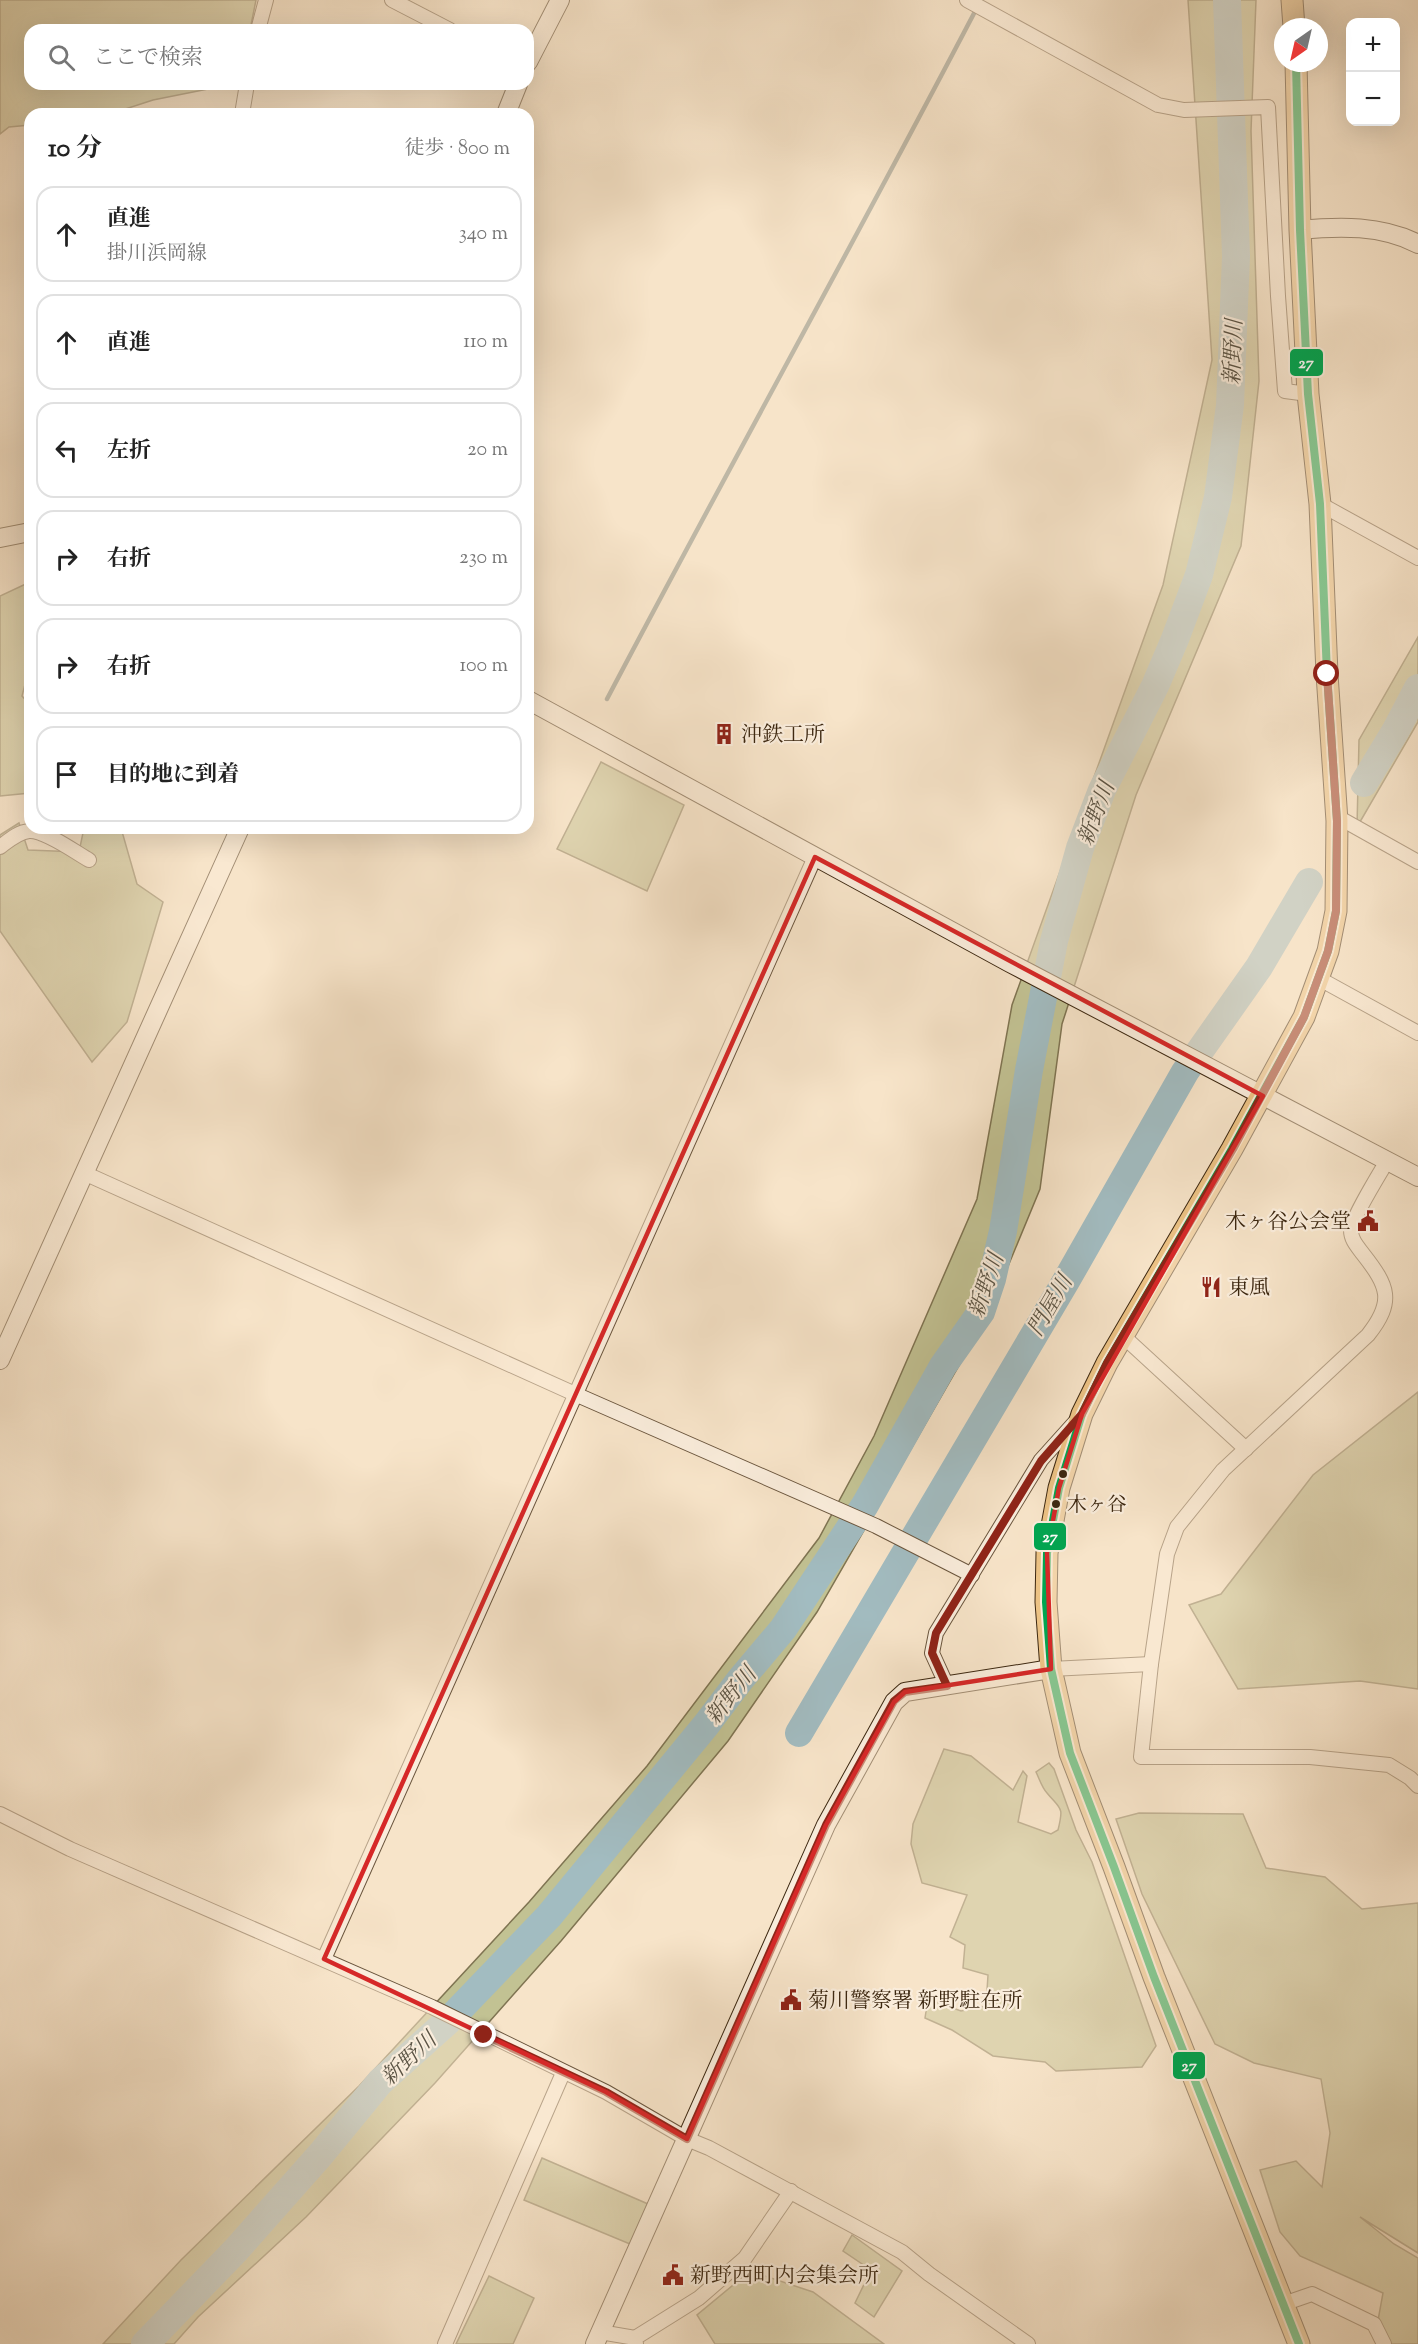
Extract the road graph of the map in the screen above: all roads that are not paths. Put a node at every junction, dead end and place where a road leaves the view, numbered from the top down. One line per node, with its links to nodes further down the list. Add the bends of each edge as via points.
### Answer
1 (266, 0): 7 (street)
2 (392, 0): 8 (street)
3 (560, 0): 9 (street)
4 (967, 0): 17 (street, via 1158,105 1184,110 1268,107 1285,390)
5 (1292, 0): 6 (main road)
6 (1293, 18)
7 (260, 24)
8 (438, 24)
9 (534, 50)
10 (1296, 72): 15 (main road)
11 (246, 90): 13 (street)
12 (516, 90): 14 (street)
13 (243, 108)
14 (508, 108)
15 (1300, 230): 16 (street, via 1341,226 1375,230); 17 (main road)
16 (1418, 244)
17 (1308, 394): 18 (main road)
18 (1320, 504): 21 (street); 23 (main road)
19 (24, 533): 20 (street)
20 (0, 538)
21 (1418, 558)
22 (534, 703): 28 (street)
23 (1336, 816): 30 (street); 31 (main road, via 1336,911)
24 (24, 833): 27 (street)
25 (39, 834): 29 (street)
26 (237, 834): 35 (street)
27 (0, 847)
28 (815, 858): 33 (street); 39 (street)
29 (89, 860)
30 (1418, 862)
31 (1318, 978): 32 (street); 33 (main road, via 1304,1017)
32 (1418, 1033)
33 (1263, 1096): 34 (street); 37 (main road)
34 (1387, 1161): 36 (street); 41 (street, via 1351,1227 1353,1241 1381,1278 1385,1295 1382,1317 1368,1335)
35 (84, 1173): 38 (street); 39 (street)
36 (1418, 1177)
37 (1123, 1336): 40 (main road); 41 (street)
38 (2, 1352)
39 (575, 1394): 42 (street, via 876,1526); 48 (street)
40 (1082, 1414): 42 (street, via 1041,1461); 44 (main road, via 1059,1488 1047,1553)
41 (1246, 1449): 43 (street, via 1223,1470 1178,1527 1167,1554)
42 (972, 1575): 45 (street, via 936,1633 932,1653)
43 (1151, 1664): 44 (street); 46 (street, via 1140,1757 1310,1756 1389,1765)
44 (1051, 1669): 45 (street); 52 (main road, via 1070,1753)
45 (947, 1686): 50 (street, via 905,1692 894,1701 826,1825)
46 (1418, 1786)
47 (0, 1814): 48 (street, via 70,1849)
48 (324, 1959): 49 (street)
49 (564, 2073): 50 (street, via 616,2097); 55 (street)
50 (687, 2139): 51 (street); 53 (street)
51 (790, 2191): 54 (street, via 745,2258 699,2298); 56 (street, via 902,2252)
52 (1283, 2304): 57 (main road); 58 (street, via 1312,2294 1374,2324)
53 (597, 2338): 54 (street)
54 (636, 2341)
55 (445, 2344)
56 (1028, 2344)
57 (1299, 2344)
58 (1384, 2344)

